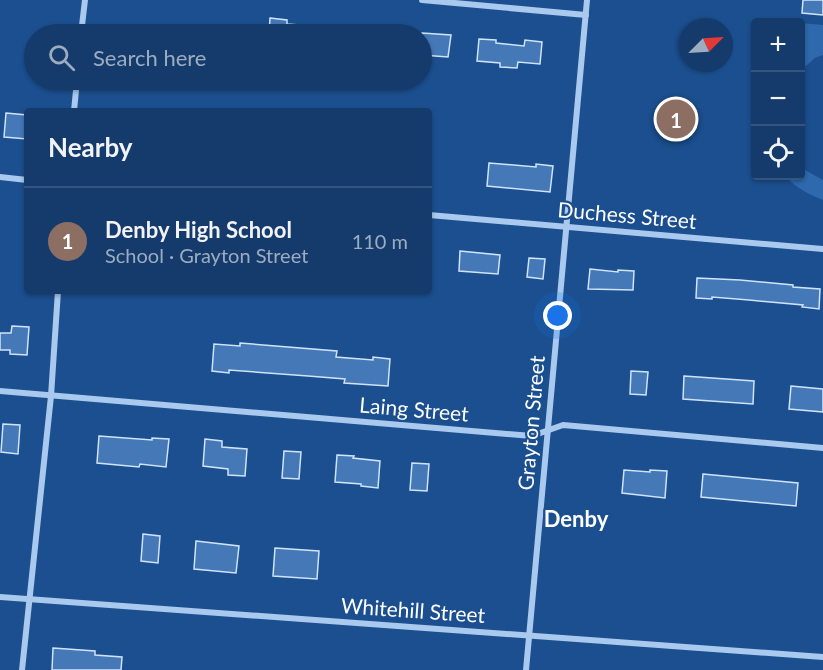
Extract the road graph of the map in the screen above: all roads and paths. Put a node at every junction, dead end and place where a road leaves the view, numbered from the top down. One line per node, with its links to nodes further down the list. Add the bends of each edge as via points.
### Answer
1 (85, 0): 5 (street)
2 (422, 0): 4 (street)
3 (587, 0): 4 (street, Grayton Street)
4 (586, 15): 11 (street, Grayton Street)
5 (82, 24)
6 (76, 90): 7 (street)
7 (74, 108)
8 (0, 177): 9 (street)
9 (24, 180)
10 (432, 215): 11 (street, Duchess Street)
11 (567, 227): 12 (street, Duchess Street); 16 (street, Grayton Street)
12 (823, 249)
13 (58, 294): 15 (street)
14 (0, 391): 15 (street, Laing Street)
15 (51, 396): 16 (street, Laing Street, via 532,436); 19 (street)
16 (548, 430): 17 (street, Laing Street, via 563,425); 20 (street, Grayton Street)
17 (823, 448)
18 (0, 597): 19 (street, Whitehill Street)
19 (28, 600): 20 (street, Whitehill Street); 22 (street)
20 (530, 636): 21 (street, Whitehill Street); 23 (street, Grayton Street)
21 (823, 657)
22 (22, 670)
23 (526, 670)

